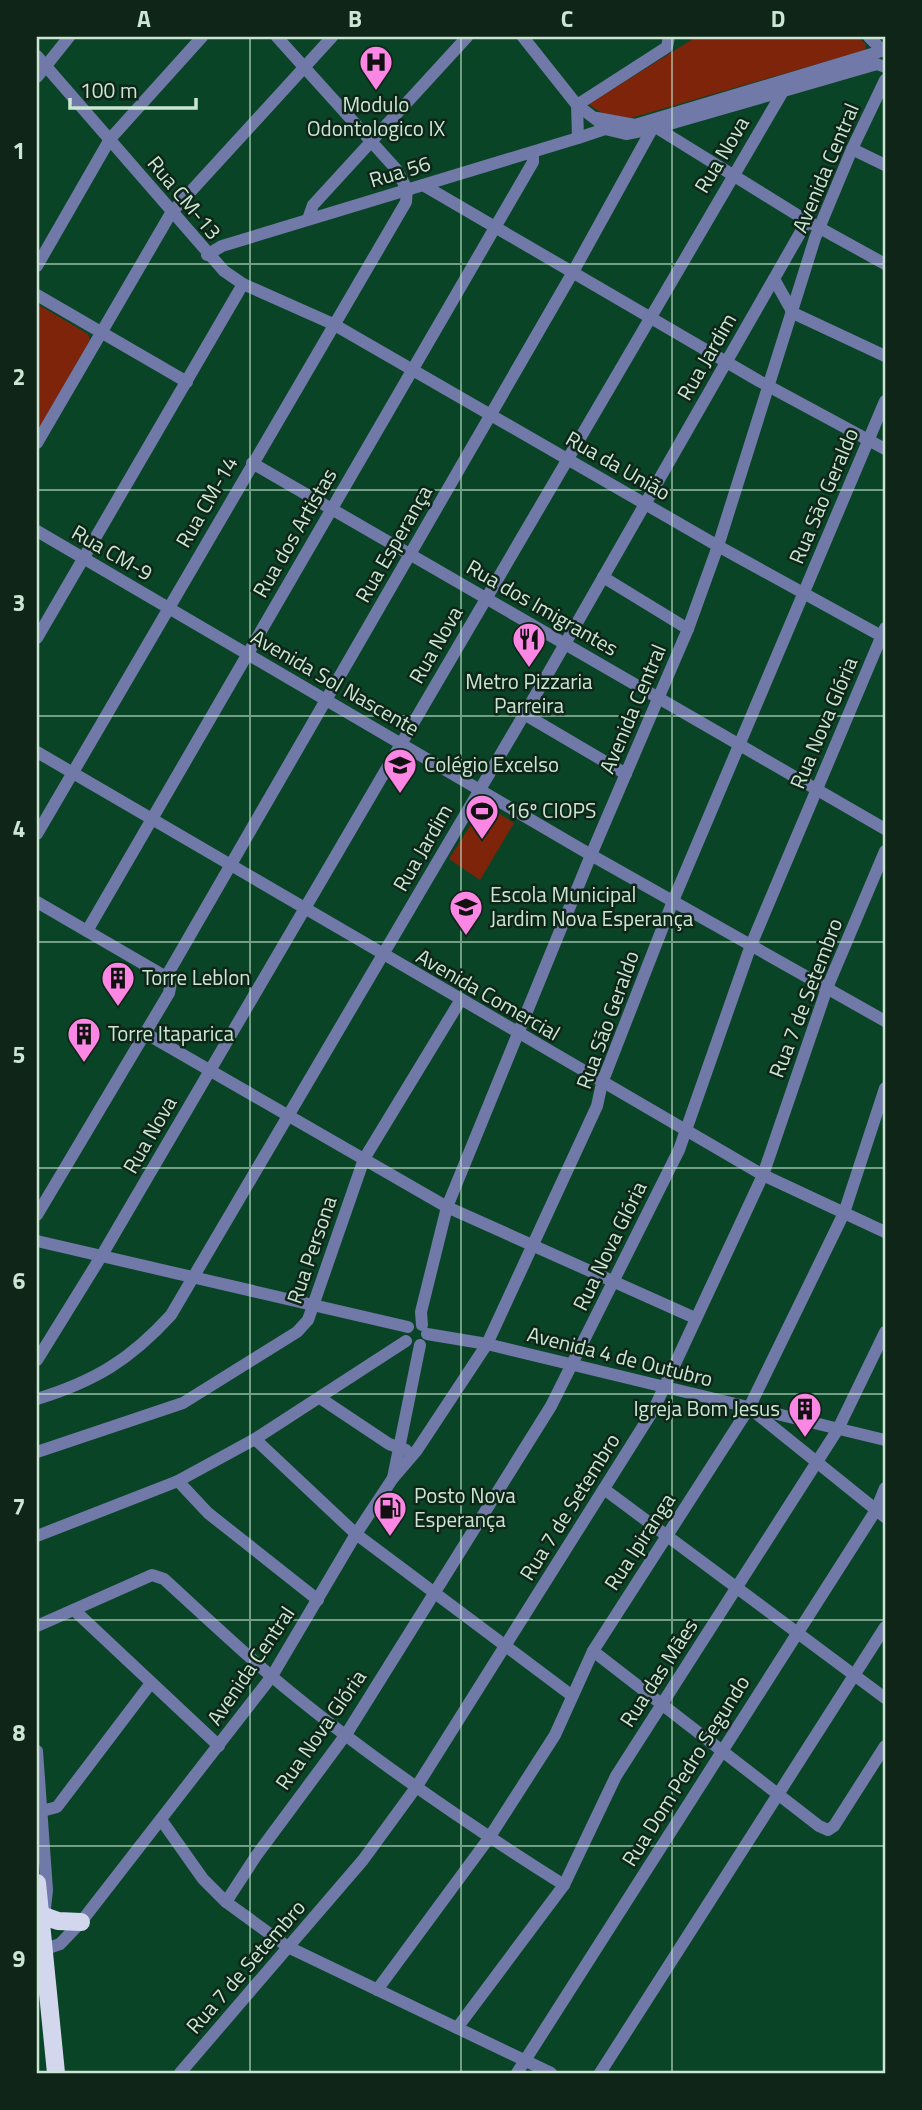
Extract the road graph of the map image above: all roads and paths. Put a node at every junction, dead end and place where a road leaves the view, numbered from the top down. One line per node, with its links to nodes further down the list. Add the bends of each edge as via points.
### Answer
1 (69, 37): 10 (street)
2 (202, 37): 20 (street)
3 (277, 37): 12 (street)
4 (332, 37): 12 (street)
5 (467, 37): 21 (street)
6 (523, 37): 16 (street)
7 (669, 37): 16 (street, via 667,47)
8 (869, 37): 9 (street)
9 (884, 50): 17 (street, Rua 56, via 635,125)
10 (40, 60): 13 (street); 20 (street, Rua CM-13)
11 (885, 66): 15 (street, Rua 56, via 877,64)
12 (304, 67): 21 (street); 28 (street)
13 (37, 77)
14 (885, 80): 22 (street, Avenida Central)
15 (782, 93): 18 (street, Rua 56); 25 (street, Rua Nova)
16 (577, 104): 17 (street); 19 (street)
17 (604, 123): 18 (street, Rua 56, via 629,134); 19 (street, Rua 56)
18 (654, 129): 25 (street); 36 (street, Rua Esperança)
19 (578, 138): 23 (street, Rua 56)
20 (110, 139): 28 (street, Rua CM-13); 35 (street)
21 (371, 142): 27 (street); 29 (street, via 313,205)
22 (852, 149): 24 (street); 32 (street, Avenida Central)
23 (533, 153): 26 (street, Rua 56); 31 (street, Rua dos Artistas, via 533,162)
24 (885, 165)
25 (732, 176): 30 (street); 41 (street, Rua Nova)
26 (423, 185): 27 (street, Rua 56); 31 (street)
27 (407, 189): 29 (street, Rua 56); 42 (street, Rua CM-14, via 406,202)
28 (171, 213): 33 (street, Rua CM-13); 43 (street)
29 (308, 219): 33 (street, Rua 56)
30 (807, 221): 32 (street); 37 (street, Rua Jardim)
31 (495, 227): 36 (street); 46 (street, Rua dos Artistas)
32 (820, 229): 34 (street); 40 (street, Avenida Central)
33 (206, 255): 38 (street, Rua CM-13)
34 (885, 264)
35 (37, 266)
36 (573, 272): 41 (street); 50 (street, Rua Esperança)
37 (774, 279): 40 (street); 45 (street, Rua Jardim)
38 (243, 284): 42 (street, Rua CM-13); 47 (street)
39 (37, 295): 43 (street)
40 (793, 313): 44 (street); 48 (street, Avenida Central)
41 (650, 316): 45 (street); 54 (street, Rua Nova)
42 (333, 324): 46 (street, Rua da União); 55 (street, Rua CM-14)
43 (101, 333): 47 (street); 52 (street)
44 (885, 356)
45 (726, 360): 48 (street); 56 (street, Rua Jardim)
46 (412, 369): 50 (street, Rua da União); 57 (street, Rua dos Artistas)
47 (187, 382): 61 (street)
48 (768, 386): 51 (street); 59 (street, Avenida Central)
49 (885, 401): 51 (street, Rua São Geraldo)
50 (491, 415): 54 (street, Rua da União); 60 (street, Rua Esperança)
51 (869, 440): 53 (street); 63 (street, Rua São Geraldo)
52 (37, 443)
53 (885, 449)
54 (567, 458): 56 (street, Rua da União); 64 (street, Rua Nova)
55 (252, 463): 57 (street, Rua dos Imigrantes); 65 (street, Rua CM-14)
56 (645, 504): 59 (street, Rua da União); 62 (street, Rua Jardim)
57 (331, 509): 60 (street, Rua dos Imigrantes); 70 (street, Rua dos Artistas)
58 (37, 531): 61 (street, Rua CM-9)
59 (718, 546): 63 (street, Rua da União); 66 (street, Avenida Central)
60 (410, 554): 64 (street, Rua dos Imigrantes); 72 (street, Rua Esperança)
61 (83, 559): 65 (street, Rua CM-9); 68 (street)
62 (603, 577): 66 (street); 69 (street, Rua Jardim)
63 (804, 593): 67 (street, Rua da União); 75 (street, Rua São Geraldo)
64 (486, 598): 69 (street, Rua dos Imigrantes); 74 (street, Rua Nova)
65 (168, 608): 70 (street, Avenida Sol Nascente); 77 (street, Rua CM-14)
66 (688, 629): 71 (street, Avenida Central)
67 (884, 634): 80 (street, Rua Nova Glória)
68 (37, 638)
69 (564, 644): 71 (street, Rua dos Imigrantes); 73 (street, Rua Jardim)
70 (247, 654): 72 (street, Avenida Sol Nascente); 81 (street, Rua dos Artistas)
71 (658, 698): 75 (street, Rua dos Imigrantes); 78 (street, Avenida Central)
72 (326, 700): 74 (street, Avenida Sol Nascente); 86 (street, Rua Esperança)
73 (524, 714): 78 (street); 79 (street, Rua Jardim)
74 (400, 743): 79 (street, Avenida Sol Nascente); 89 (street, Rua Nova)
75 (740, 745): 80 (street, Rua dos Imigrantes); 87 (street, Rua São Geraldo)
76 (37, 752): 77 (street, Avenida Comercial)
77 (72, 772): 81 (street, Avenida Comercial); 83 (street, Rua CM-14)
78 (626, 774): 85 (street, Avenida Central)
79 (480, 790): 85 (street, Avenida Sol Nascente); 92 (street, Rua Jardim)
80 (817, 790): 82 (street, Rua dos Imigrantes); 91 (street, Rua Nova Glória)
81 (152, 819): 86 (street, Avenida Comercial); 90 (street, Rua dos Artistas)
82 (885, 829)
83 (37, 834)
84 (885, 851): 94 (street, Rua 7 de Setembro)
85 (591, 855): 87 (street, Avenida Sol Nascente); 98 (street, Avenida Central)
86 (230, 865): 89 (street, Avenida Comercial); 93 (street, Rua Esperança)
87 (673, 901): 91 (street, Avenida Sol Nascente); 100 (street, Rua São Geraldo)
88 (37, 902): 90 (street)
89 (305, 909): 92 (street, Avenida Comercial); 99 (street, Rua Nova)
90 (87, 931): 93 (street)
91 (751, 945): 94 (street, Avenida Sol Nascente); 103 (street, Rua Nova Glória)
92 (383, 955): 95 (street, Avenida Comercial); 102 (street, Rua Jardim)
93 (169, 980): 97 (street, Rua Esperança)
94 (827, 988): 96 (street, Avenida Sol Nascente); 105 (street, Rua 7 de Setembro)
95 (460, 1001): 98 (street, Avenida Comercial); 104 (street, Rua Persona)
96 (885, 1021)
97 (145, 1032): 99 (street); 108 (street, Rua Esperança)
98 (518, 1034): 100 (street, Avenida Comercial); 106 (street, Avenida Central)
99 (210, 1070): 102 (street); 112 (street, Rua Nova)
100 (602, 1083): 103 (street, Avenida Comercial); 111 (street, Rua São Geraldo, via 597,1106)
101 (885, 1088): 107 (street, Rua Ipiranga)
102 (288, 1115): 104 (street); 113 (street, Rua Jardim)
103 (684, 1130): 105 (street, Avenida Comercial); 114 (street, Rua Nova Glória, via 679,1150)
104 (364, 1159): 106 (street); 115 (street, Rua Persona)
105 (763, 1175): 107 (street, Avenida Comercial); 116 (street, Rua 7 de Setembro)
106 (447, 1207): 111 (street); 117 (street, Avenida Central)
107 (844, 1213): 109 (street, Avenida Comercial); 125 (street, Rua Ipiranga)
108 (37, 1215)
109 (885, 1233)
110 (37, 1241): 112 (street, Avenida 4 de Outubro)
111 (531, 1245): 114 (street); 119 (street, Rua São Geraldo)
112 (102, 1255): 113 (street, Avenida 4 de Outubro); 120 (street, Rua Nova)
113 (194, 1275): 115 (street, Avenida 4 de Outubro); 124 (street, Rua Jardim, via 171,1315 142,1347 106,1372)
114 (613, 1281): 116 (street); 121 (street, Rua Nova Glória)
115 (314, 1303): 117 (street, Avenida 4 de Outubro); 131 (street, Rua Persona, via 298,1332 183,1403)
116 (695, 1318): 122 (street, Rua 7 de Setembro)
117 (416, 1332): 119 (street, Avenida 4 de Outubro); 123 (street); 129 (street, Avenida Central, via 411,1402)
118 (885, 1332): 126 (street, Rua das Mães)
119 (487, 1345): 121 (street, Avenida 4 de Outubro); 130 (street, Rua São Geraldo)
120 (37, 1360)
121 (573, 1365): 122 (street, Avenida 4 de Outubro); 142 (street, Rua Nova Glória)
122 (662, 1387): 125 (street, Avenida 4 de Outubro); 136 (street, Rua 7 de Setembro, via 654,1409)
123 (320, 1398): 127 (street); 129 (street)
124 (37, 1399)
125 (749, 1408): 126 (street, Avenida 4 de Outubro); 132 (street); 140 (street, Rua Ipiranga)
126 (838, 1429): 128 (street, Avenida 4 de Outubro); 132 (street, Rua das Mães)
127 (255, 1439): 134 (street); 138 (street)
128 (885, 1440)
129 (401, 1449): 130 (street); 133 (street, Avenida Central)
130 (417, 1450): 133 (street, Rua São Geraldo)
131 (37, 1452)
132 (817, 1463): 137 (street); 141 (street, Rua das Mães)
133 (393, 1478): 138 (street, Avenida Central)
134 (178, 1481): 139 (street); 143 (street, via 208,1513)
135 (885, 1488): 137 (street, Rua Dom Pedro Segundo)
136 (604, 1489): 140 (street); 148 (street, Rua 7 de Setembro)
137 (881, 1513): 147 (street, Rua Dom Pedro Segundo)
138 (356, 1534): 142 (street); 143 (street, Avenida Central)
139 (37, 1535)
140 (667, 1536): 141 (street); 149 (street, Rua Ipiranga)
141 (737, 1588): 147 (street); 155 (street, Rua das Mães)
142 (434, 1593): 148 (street); 156 (street, Rua Nova Glória)
143 (318, 1600): 151 (street, Avenida Central)
144 (74, 1610): 145 (street); 151 (street, via 152,1575 164,1579); 152 (street)
145 (37, 1626)
146 (885, 1627): 150 (street)
147 (797, 1633): 150 (street); 159 (street, Rua Dom Pedro Segundo)
148 (505, 1646): 153 (street); 161 (street, Rua 7 de Setembro)
149 (593, 1651): 153 (street, Rua Ipiranga); 155 (street)
150 (854, 1675): 154 (street); 162 (street)
151 (272, 1676): 156 (street); 157 (street, Avenida Central)
152 (151, 1683): 157 (street); 163 (street, via 57,1807)
153 (571, 1695): 165 (street, Rua Ipiranga, via 555,1735)
154 (885, 1698)
155 (662, 1704): 159 (street); 167 (street, Rua das Mães, via 616,1776)
156 (346, 1733): 161 (street); 168 (street, Rua Nova Glória)
157 (219, 1746): 164 (street, Avenida Central)
158 (885, 1746): 162 (street, via 828,1830)
159 (722, 1750): 162 (street); 175 (street, Rua Dom Pedro Segundo)
160 (37, 1751): 163 (street)
161 (416, 1786): 165 (street); 171 (street, Rua 7 de Setembro, via 363,1860)
162 (777, 1793): 180 (street)
163 (42, 1811): 169 (street, via 47,1890)
164 (162, 1821): 168 (street, via 203,1879); 170 (street, Avenida Central)
165 (489, 1838): 167 (street); 173 (street, Rua Ipiranga)
166 (37, 1883): 169 (highway)
167 (564, 1885): 174 (street, Rua das Mães)
168 (226, 1902): 171 (street)
169 (41, 1914): 170 (highway, via 58,1921); 172 (highway)
170 (81, 1922): 172 (street, Avenida Central, via 60,1944)
171 (288, 1947): 173 (street); 177 (street, Rua 7 de Setembro)
172 (41, 1952): 176 (highway)
173 (377, 1990): 174 (street)
174 (457, 2028): 175 (street)
175 (525, 2061): 178 (street, Rua Dom Pedro Segundo); 179 (street)
176 (57, 2073)
177 (180, 2073)
178 (517, 2073)
179 (551, 2073)
180 (600, 2073)

